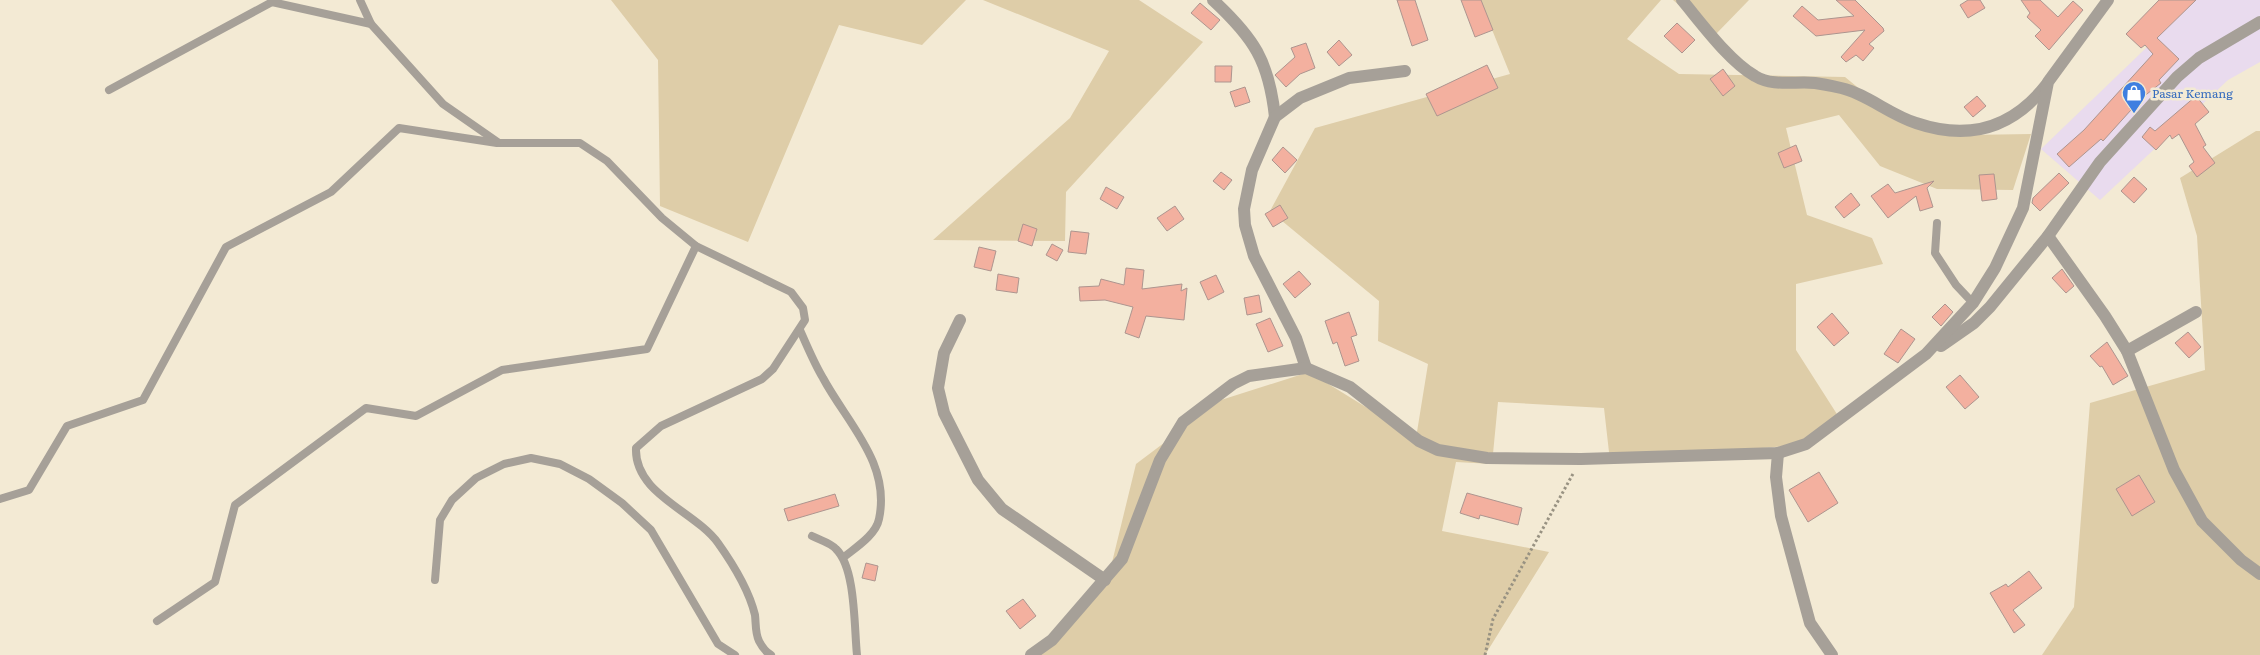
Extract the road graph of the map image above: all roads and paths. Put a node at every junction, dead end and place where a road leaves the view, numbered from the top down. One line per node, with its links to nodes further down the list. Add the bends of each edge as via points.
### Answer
1 (360, 0): 6 (lane)
2 (1213, 0): 10 (street, via 1255,46 1268,72)
3 (1682, 0): 8 (street, via 1722,47 1754,76 1767,82 1815,83 1843,88 1916,123 1953,132 1980,130 2000,124 2034,100)
4 (2108, 0): 8 (street)
5 (2260, 22): 13 (street, via 2199,58 2176,77 2100,162)
6 (371, 24): 9 (lane, via 272,2); 11 (lane, via 443,104)
7 (1405, 71): 10 (street, via 1349,78 1300,98)
8 (2048, 82): 15 (street, via 2023,208 1995,268)
9 (109, 90)
10 (1275, 118): 21 (street, via 1252,170 1244,209 1245,225 1254,256 1296,338)
11 (499, 143): 14 (lane, via 580,143 607,161 662,218); 24 (lane, via 399,128 332,192 226,247 143,400 67,426 29,490)
12 (1937, 223): 15 (lane, via 1935,253)
13 (2048, 236): 19 (street); 20 (street, via 1974,323)
14 (696, 246): 18 (lane, via 791,292 803,308 804,320); 30 (lane, via 647,349 502,370 416,416 366,408 236,505 214,582)
15 (1973, 304): 20 (street)
16 (2196, 312): 19 (street)
17 (960, 320): 29 (street, via 944,353 938,388 944,413 978,480 1002,509)
18 (800, 330): 26 (lane, via 823,378 872,457 880,482 879,520 868,537); 31 (lane, via 773,369 762,379 661,426 636,448 635,458 654,489 718,542 739,577 754,613 758,640)
19 (2127, 350): 27 (street, via 2174,470 2202,521)
20 (1926, 354): 22 (street, via 1806,444)
21 (1306, 368): 23 (street, via 1350,387 1419,441 1438,450 1486,458); 29 (street, via 1249,376 1233,384 1183,422 1160,460 1122,560)
22 (1778, 453): 23 (street); 37 (street, via 1776,477 1781,516 1810,623)
23 (1581, 458): 36 (path, via 1493,618)
24 (0, 499)
25 (812, 536): 26 (lane, via 835,548)
26 (844, 558): 34 (lane, via 852,592)
27 (2260, 574)
28 (435, 580): 32 (lane, via 440,520 452,500 476,478 504,464 531,458 560,464 589,479 651,530 718,644)
29 (1105, 580): 35 (street, via 1052,640)
30 (157, 621)
31 (768, 653): 33 (lane)
32 (732, 655)
33 (756, 655)
34 (857, 655)
35 (1031, 655)
36 (1485, 655)
37 (1832, 655)

